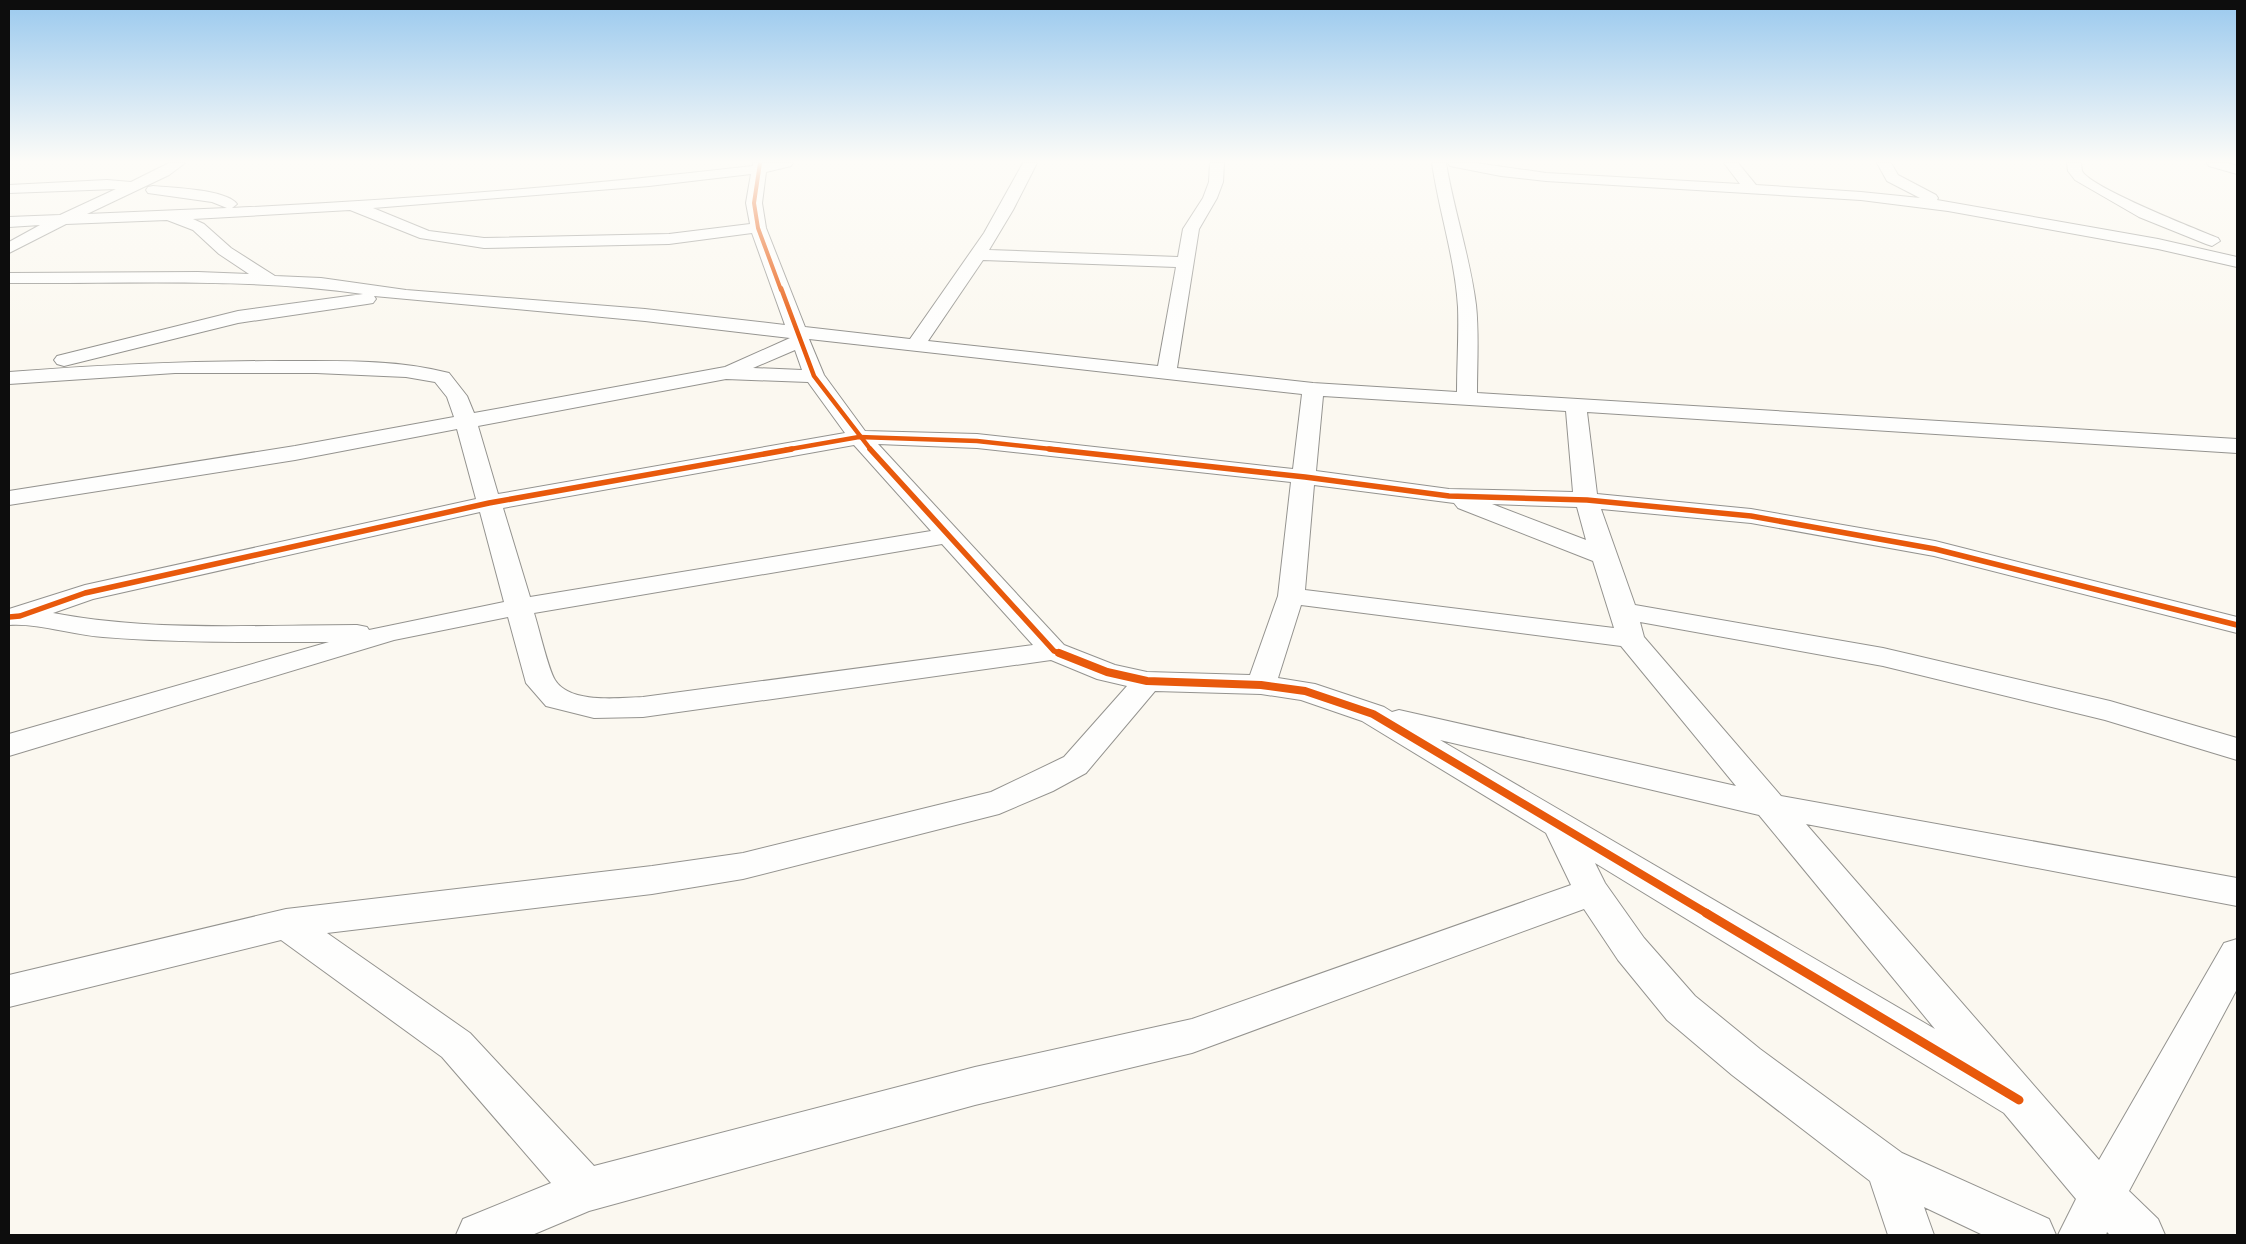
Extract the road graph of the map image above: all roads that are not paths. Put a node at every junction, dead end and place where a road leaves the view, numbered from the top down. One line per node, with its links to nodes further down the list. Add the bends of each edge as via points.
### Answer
1 (26, 221): 11 (street)
2 (60, 221): 13 (street)
3 (190, 221): 19 (street, via 201,226 223,250)
4 (386, 221): 12 (street, via 426,235 484,243 669,239)
5 (757, 221): 12 (street)
6 (999, 221): 15 (street)
7 (1196, 221): 16 (street, via 1191,230)
8 (1451, 221): 29 (street, via 1467,306)
9 (2034, 221): 17 (street)
10 (2162, 221): 14 (street)
11 (9, 222)
12 (758, 228): 21 (street)
13 (9, 248)
14 (2237, 250)
15 (978, 255): 16 (street); 22 (street)
16 (1186, 262): 23 (street)
17 (2237, 262)
18 (9, 278): 19 (street)
19 (269, 279): 20 (street)
20 (406, 295): 21 (street, via 645,315); 24 (street, via 238,317)
21 (798, 336): 22 (street); 25 (street); 26 (street)
22 (916, 344): 23 (street)
23 (1167, 371): 28 (street)
24 (9, 373)
25 (726, 373): 26 (street); 31 (street, via 505,415)
26 (814, 376): 32 (street)
27 (9, 378): 31 (street, via 175,367 406,371 442,377 457,396)
28 (1313, 389): 29 (street); 34 (street)
29 (1467, 398): 30 (street)
30 (1576, 406): 33 (street); 37 (street)
31 (463, 414): 36 (street, via 295,453); 38 (street)
32 (860, 438): 34 (street, via 977,441); 38 (street); 39 (street)
33 (2237, 446)
34 (1305, 477): 35 (street); 41 (street)
35 (1449, 496): 37 (street); 40 (street)
36 (9, 498)
37 (1586, 500): 40 (street); 45 (street, via 1751,516 1935,549)
38 (489, 503): 42 (street); 43 (street, via 86,593)
39 (949, 535): 42 (street); 47 (street)
40 (1602, 555): 44 (street)
41 (1291, 596): 44 (street); 49 (street)
42 (519, 607): 46 (street); 47 (street, via 540,683 557,700 594,708 642,707)
43 (13, 622): 46 (street, via 177,634)
44 (1628, 625): 52 (street, via 1883,657 2110,711); 53 (street)
45 (2237, 625)
46 (389, 633): 51 (street)
47 (1054, 651): 48 (street, via 1107,672)
48 (1147, 681): 49 (street); 57 (street, via 1075,765 999,802 743,866)
49 (1261, 685): 50 (street, via 1305,691)
50 (1373, 714): 53 (street); 54 (street)
51 (9, 745)
52 (2237, 749)
53 (1772, 806): 56 (street); 60 (street)
54 (1558, 824): 55 (street); 60 (street)
55 (1592, 892): 61 (street, via 1631,949 1681,1008 1746,1062); 62 (street, via 1192,1036 975,1086)
56 (2237, 892)
57 (286, 924): 59 (street); 62 (street, via 456,1045)
58 (2237, 954): 63 (street)
59 (9, 991)
60 (2019, 1100): 63 (street)
61 (1887, 1168): 65 (street); 66 (street)
62 (586, 1190): 64 (street)
63 (2102, 1196): 67 (street); 68 (street)
64 (479, 1235)
65 (1911, 1235)
66 (2033, 1235)
67 (2080, 1235)
68 (2142, 1235)

